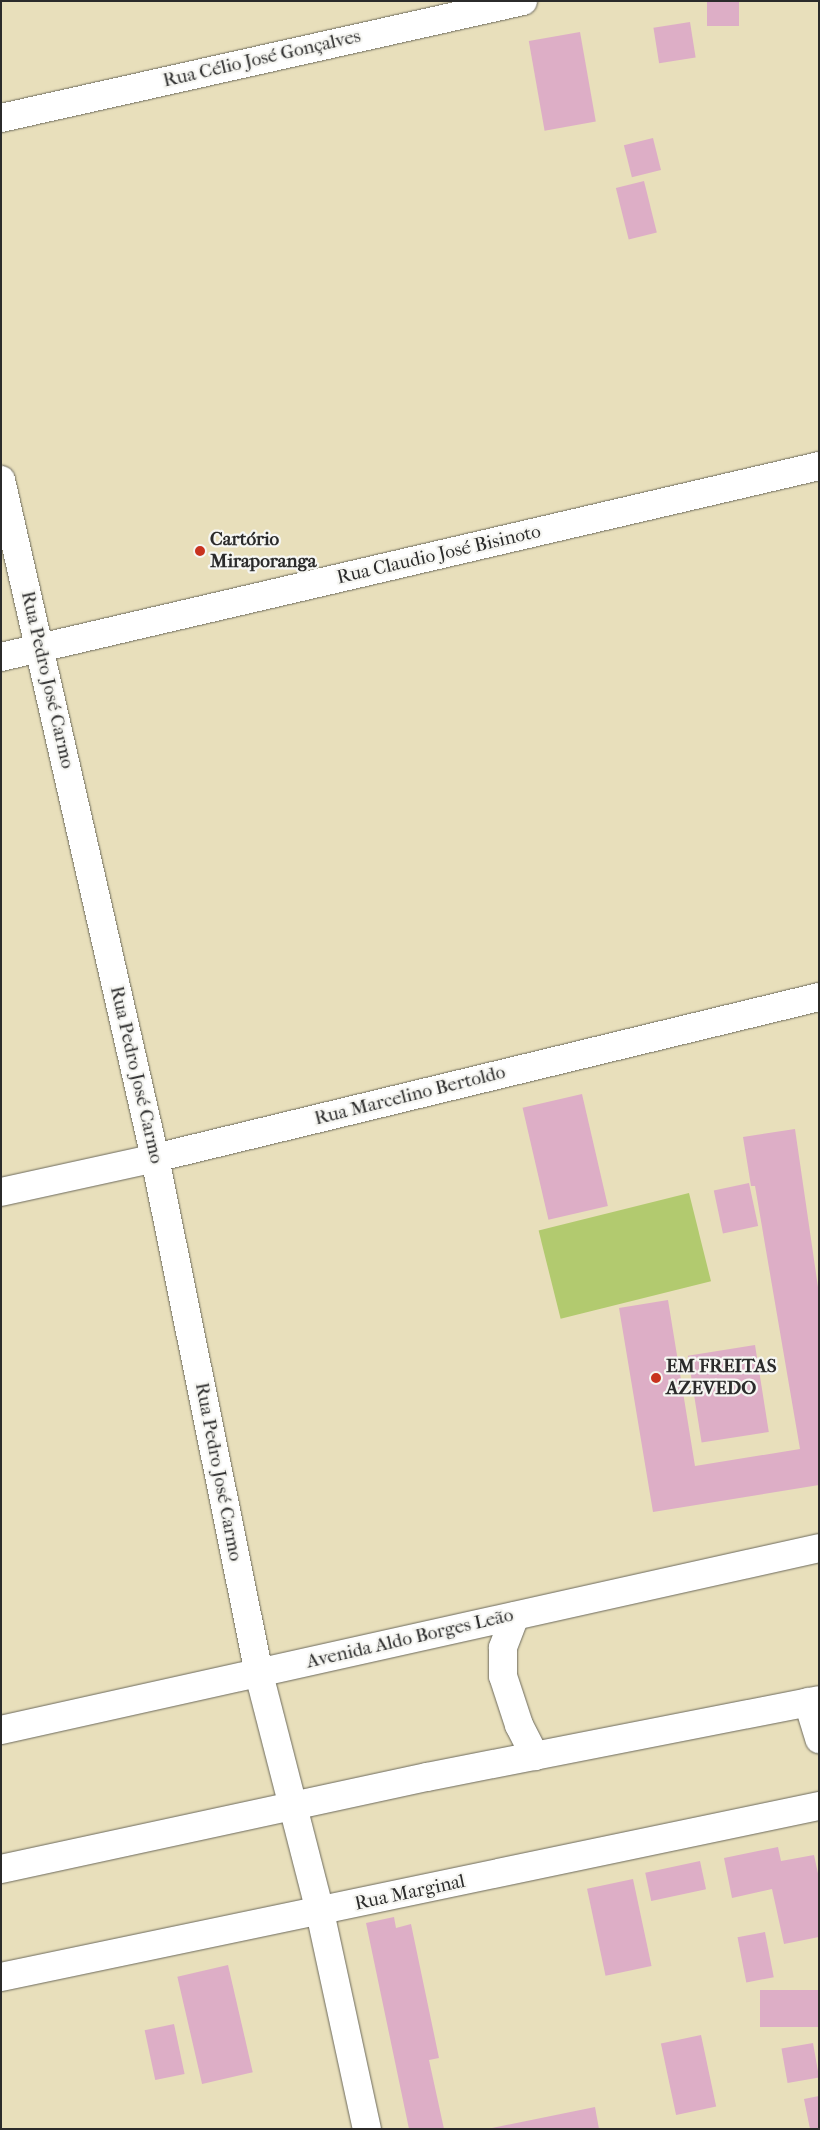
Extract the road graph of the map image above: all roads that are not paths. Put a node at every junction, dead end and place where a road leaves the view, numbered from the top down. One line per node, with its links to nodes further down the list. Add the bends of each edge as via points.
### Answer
1 (523, 1): 2 (street, Rua Célio José Gonçalves)
2 (1, 118)
3 (819, 466): 5 (street, Rua Claudio José Bisinoto)
4 (1, 480): 5 (street, Rua Pedro José Carmo)
5 (40, 649): 6 (street, Rua Claudio José Bisinoto); 8 (street, Rua Pedro José Carmo)
6 (1, 657)
7 (819, 997): 8 (street, Rua Marcelino Bertoldo)
8 (155, 1158): 9 (street, Rua Marcelino Bertoldo); 12 (street, Rua Pedro José Carmo)
9 (1, 1192)
10 (819, 1548): 11 (street, Avenida Aldo Borges Leão)
11 (515, 1616): 12 (street, Avenida Aldo Borges Leão); 16 (street, via 503,1648 504,1676 519,1725)
12 (259, 1674): 14 (street, Avenida Aldo Borges Leão); 18 (street, Rua Pedro José Carmo)
13 (813, 1701): 15 (street); 16 (street)
14 (1, 1730)
15 (819, 1739)
16 (535, 1756): 18 (street)
17 (819, 1806): 20 (street, Rua Marginal)
18 (292, 1807): 19 (street); 20 (street, Rua Pedro José Carmo)
19 (1, 1869)
20 (320, 1912): 21 (street, Rua Marginal); 22 (street, Rua Pedro José Carmo)
21 (1, 1977)
22 (367, 2129)

